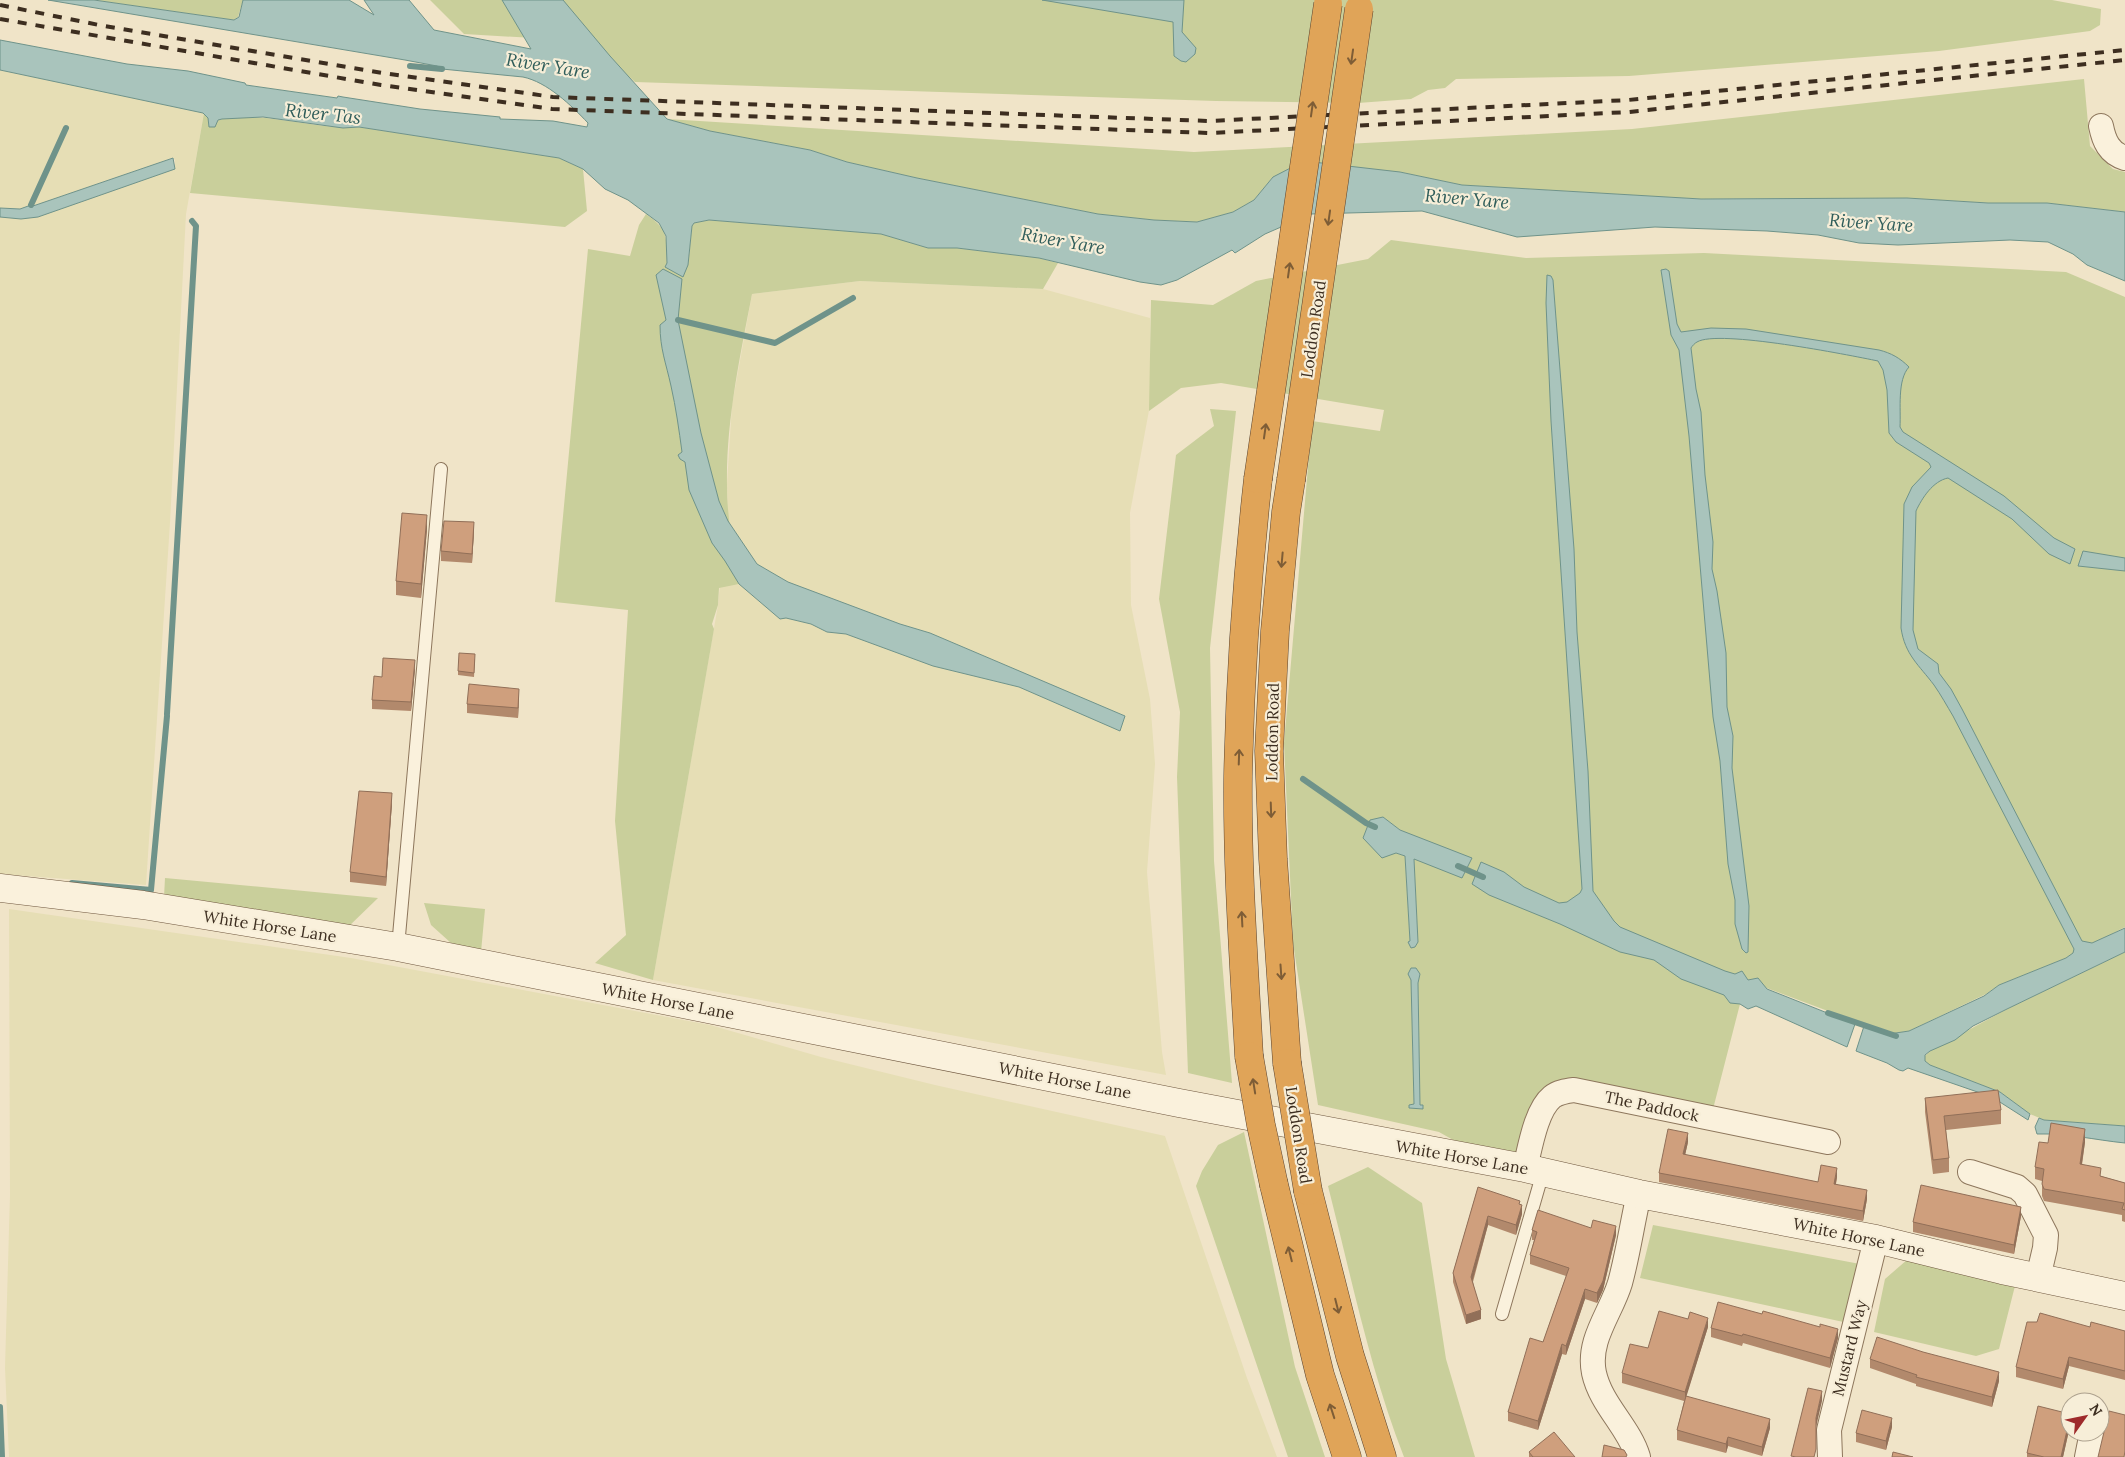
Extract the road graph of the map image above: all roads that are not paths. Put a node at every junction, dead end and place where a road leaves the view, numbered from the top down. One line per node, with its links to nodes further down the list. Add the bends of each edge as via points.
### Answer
1 (1328, 2): 17 (highway, Loddon Road, one-way to 1, bridge, via 1320,1375 1274,1185 1249,1056 1238,777 1243,630 1258,479)
2 (1359, 4): 18 (highway, Loddon Road, one-way to 18, bridge, via 1286,512 1269,751 1272,859 1287,1063 1308,1191 1350,1356)
3 (2101, 126): 4 (street, via 2104,142 2116,155)
4 (2125, 158)
5 (441, 469): 7 (lane)
6 (0, 888): 7 (street, White Horse Lane, via 143,905)
7 (398, 947): 9 (street, White Horse Lane, via 1179,1103)
8 (1828, 1142): 9 (street, The Paddock, via 1574,1090 1562,1091 1551,1098 1542,1110)
9 (1534, 1170): 11 (street, White Horse Lane); 15 (lane)
10 (1970, 1172): 13 (street, via 2017,1187 2025,1194 2046,1235)
11 (1639, 1194): 12 (street, White Horse Lane); 19 (street, via 1619,1286 1603,1321 1593,1358 1594,1374 1602,1392 1634,1444)
12 (1876, 1239): 13 (street, White Horse Lane); 20 (street, Mustard Way, via 1829,1430)
13 (2038, 1278): 14 (street, White Horse Lane)
14 (2125, 1296)
15 (1502, 1314)
16 (2090, 1442): 21 (street)
17 (1347, 1457)
18 (1382, 1457)
19 (1638, 1457)
20 (1830, 1457)
21 (2087, 1457)

